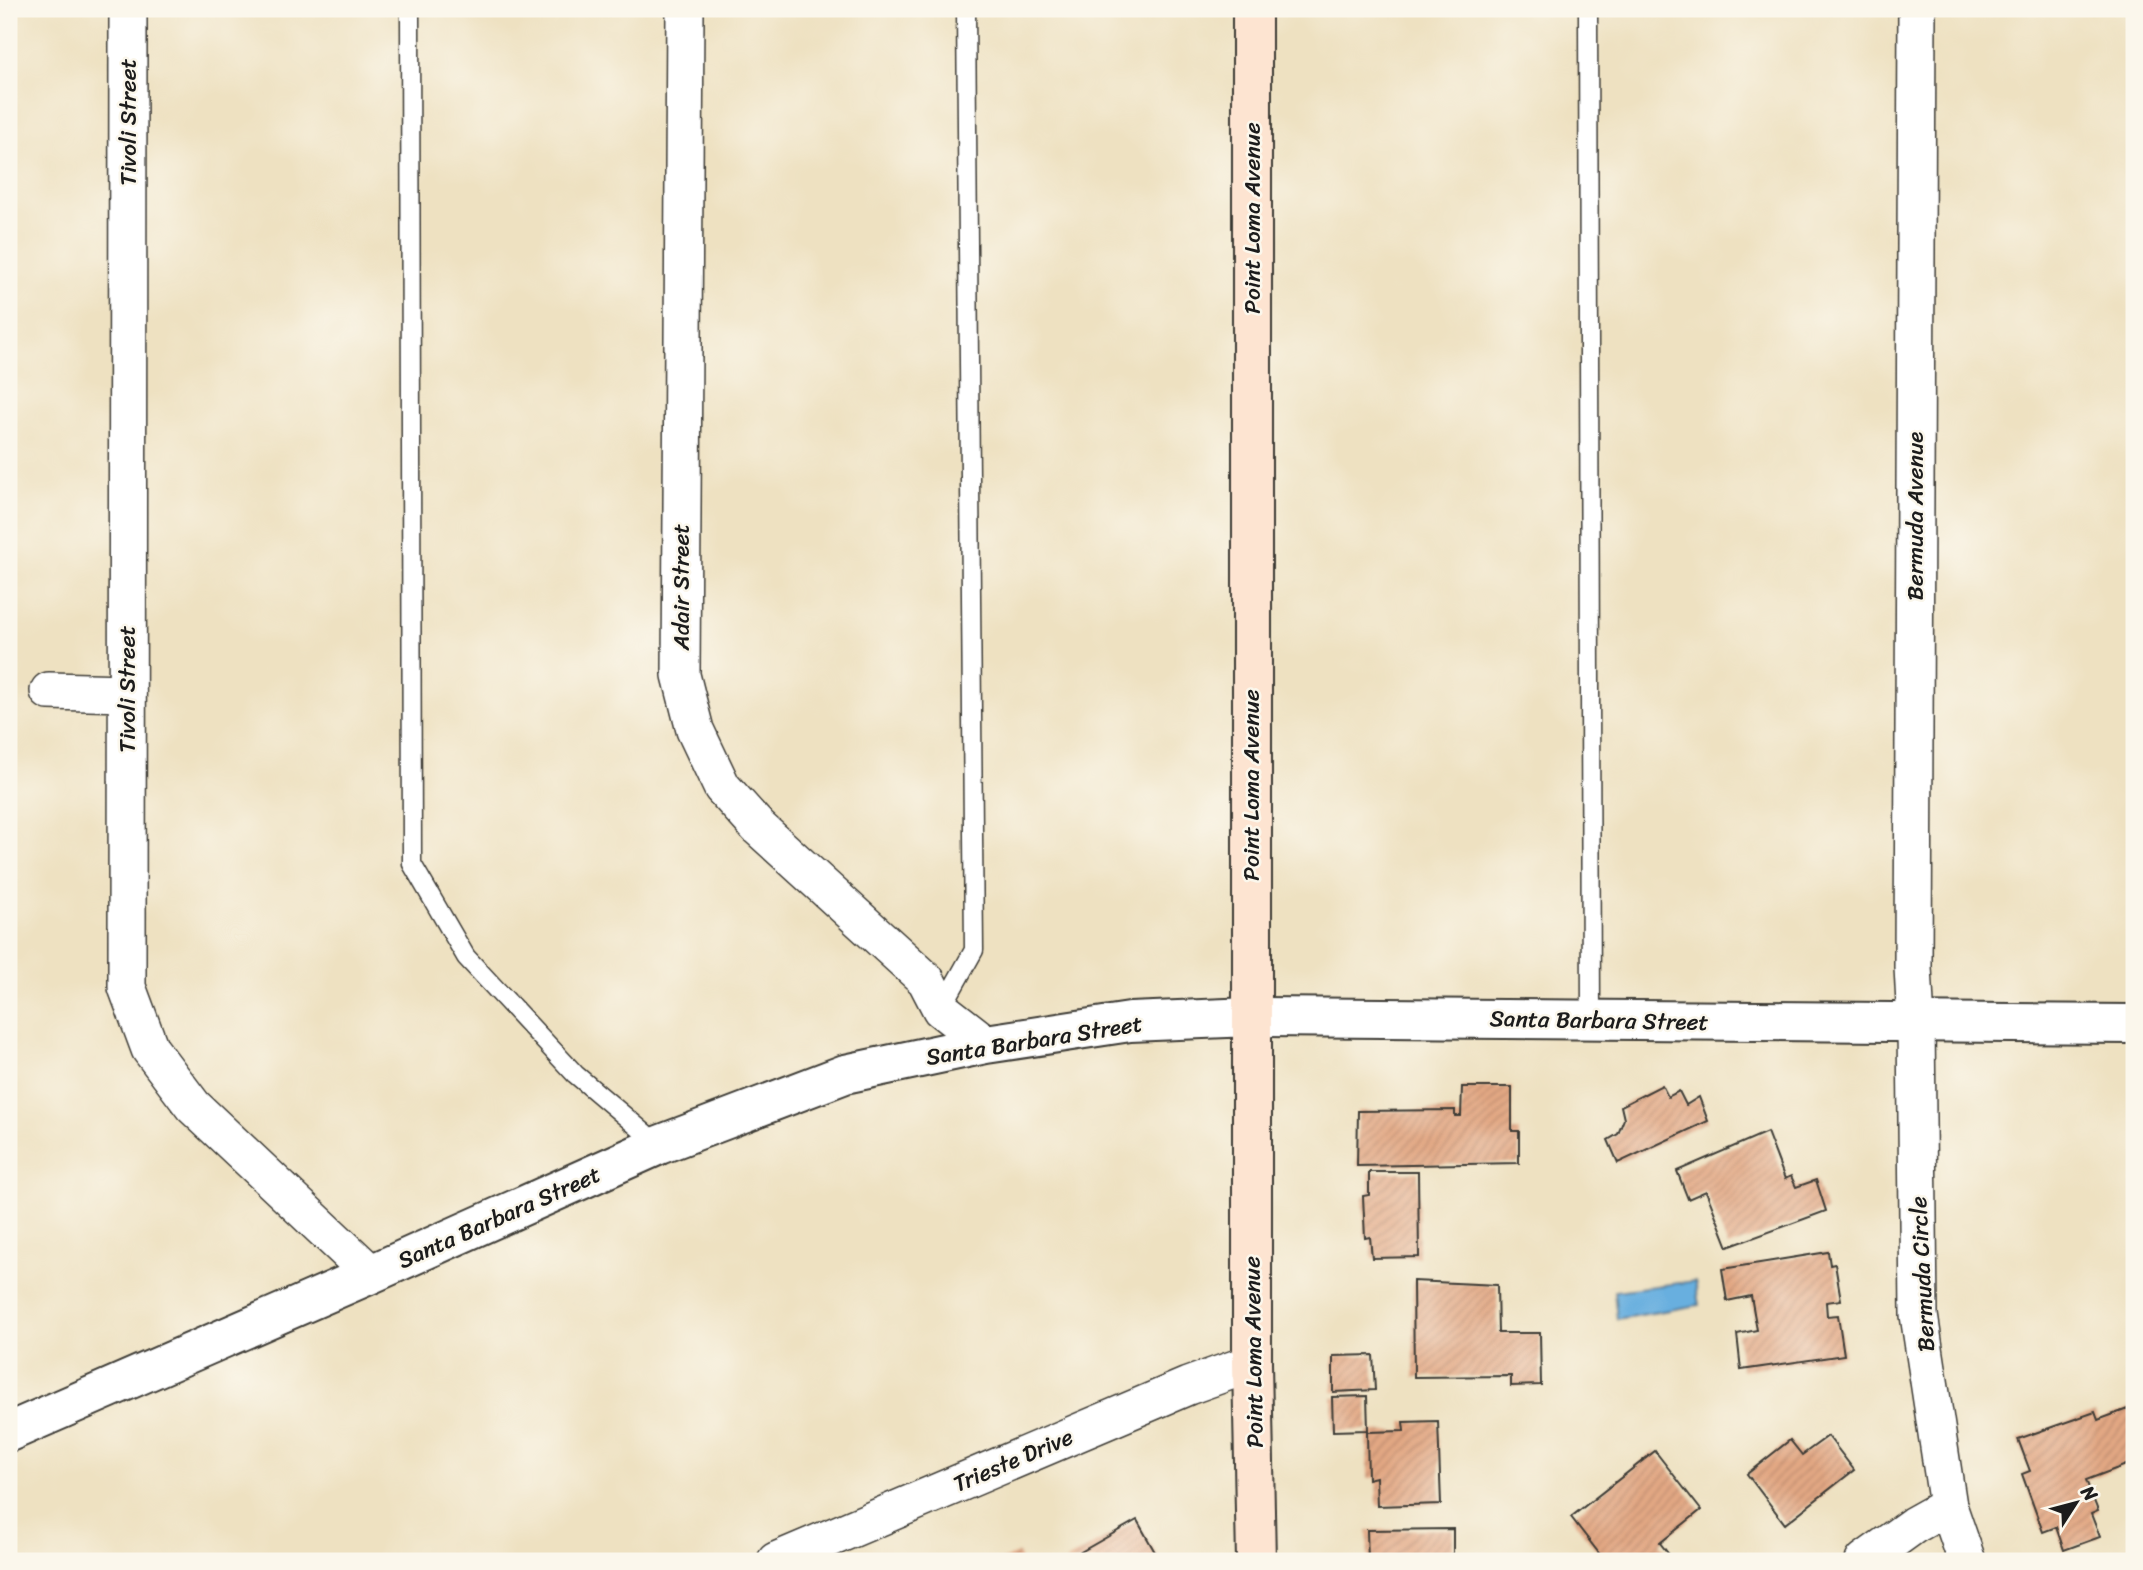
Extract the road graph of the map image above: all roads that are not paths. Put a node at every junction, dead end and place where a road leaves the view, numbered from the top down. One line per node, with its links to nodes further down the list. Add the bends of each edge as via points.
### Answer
1 (128, 9): 9 (street, Tivoli Street)
2 (410, 9): 16 (lane, via 412,864 466,957 575,1074)
3 (685, 9): 10 (street, Adair Street, via 681,675 695,730 722,786 758,827 926,979)
4 (966, 9): 10 (lane, via 974,950)
5 (1252, 9): 11 (main road, Point Loma Avenue)
6 (1588, 9): 12 (lane)
7 (1917, 9): 13 (street, Bermuda Avenue)
8 (49, 691): 9 (street)
9 (127, 693): 17 (street, Tivoli Street, via 127,987 150,1049 193,1106)
10 (941, 1009): 15 (street, Adair Street)
11 (1251, 1017): 12 (street, Santa Barbara Street); 15 (street, Santa Barbara Street, via 1130,1022); 18 (main road, Point Loma Avenue)
12 (1591, 1020): 13 (street, Santa Barbara Street)
13 (1916, 1023): 14 (street, Santa Barbara Street); 20 (street, Bermuda Circle, via 1919,1315)
14 (2134, 1024)
15 (986, 1044): 16 (street, Santa Barbara Street, via 845,1074)
16 (659, 1145): 17 (street, Santa Barbara Street)
17 (371, 1275): 19 (street, Santa Barbara Street)
18 (1251, 1363): 21 (street, Trieste Drive); 22 (main road, Point Loma Avenue)
19 (9, 1432)
20 (1948, 1506): 23 (street); 24 (street, Bermuda Circle)
21 (776, 1561)
22 (1256, 1561)
23 (1864, 1561)
24 (1967, 1561)

